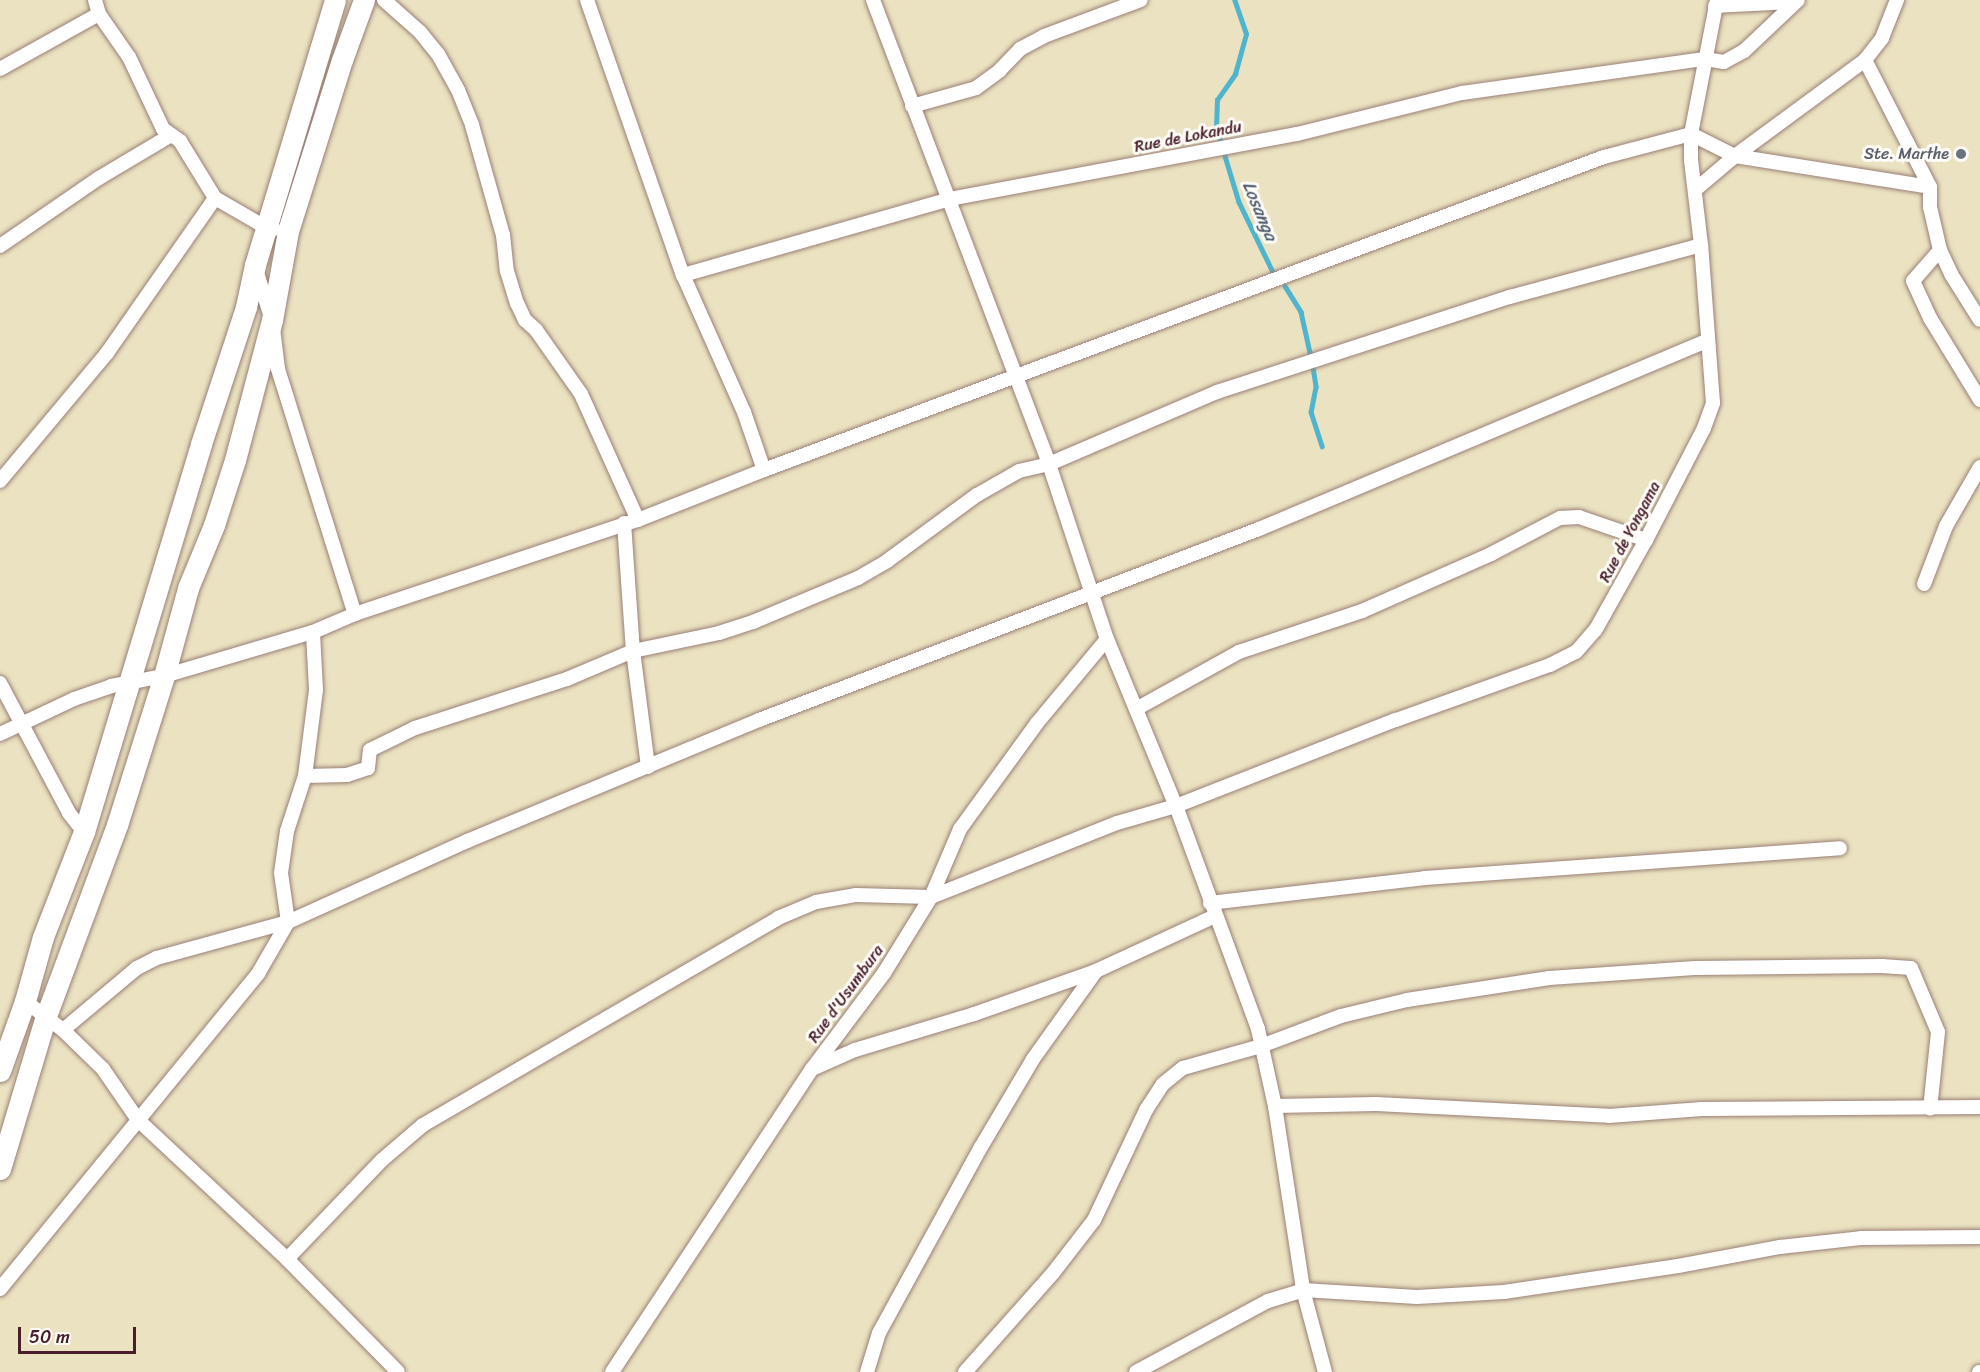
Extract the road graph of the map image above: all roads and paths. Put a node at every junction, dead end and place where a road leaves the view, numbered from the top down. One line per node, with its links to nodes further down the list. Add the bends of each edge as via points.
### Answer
1 (95, 0): 11 (street)
2 (335, 0): 23 (main road, via 320,43)
3 (364, 0): 23 (main road)
4 (384, 0): 38 (street, via 420,32 458,90 472,125 503,235 507,271 525,320 581,394)
5 (587, 0): 28 (street)
6 (873, 0): 15 (street)
7 (1141, 0): 15 (street, via 1044,36 1020,49 976,88)
8 (1897, 0): 13 (street, via 1882,38)
9 (1796, 1): 10 (street); 12 (street, Rue de Lokandu, via 1735,58 1724,62)
10 (1716, 3): 12 (street, Rue de Yongama)
11 (99, 14): 14 (street); 17 (street, via 129,57 163,129)
12 (1705, 59): 16 (street, Rue de Yongama); 22 (street, Rue de Lokandu, via 1462,93 1297,134)
13 (1865, 60): 18 (street); 19 (street)
14 (0, 69)
15 (912, 106): 22 (street)
16 (1691, 134): 18 (street); 20 (street, Rue de Yongama); 32 (street, via 1604,157)
17 (171, 135): 21 (street); 24 (street, via 99,178)
18 (1735, 156): 19 (street); 20 (street)
19 (1930, 187): 26 (street, via 1930,207)
20 (1695, 190): 25 (street, Rue de Yongama)
21 (215, 198): 23 (street); 37 (street, via 107,353)
22 (949, 199): 28 (street, Rue de Lokandu); 32 (street)
23 (277, 230): 27 (main road); 29 (main road)
24 (0, 246)
25 (1701, 246): 31 (street, Rue de Yongama); 34 (street, via 1510,297 1217,392)
26 (1940, 250): 30 (street); 33 (street, via 1914,281 1930,318)
27 (255, 265): 29 (street); 48 (main road, via 246,307)
28 (683, 275): 36 (street, via 744,412)
29 (272, 320): 43 (street, via 278,369); 47 (main road, via 235,460 188,588)
30 (1980, 320)
31 (1707, 341): 40 (street, Rue de Yongama, via 1713,403); 42 (street, via 1259,529)
32 (1016, 378): 34 (street); 36 (street)
33 (1980, 400)
34 (1049, 464): 42 (street); 46 (street, via 1019,471 977,495 858,578 730,630)
35 (1980, 467): 41 (street, via 1946,526)
36 (764, 470): 38 (street)
37 (0, 481)
38 (638, 520): 39 (street)
39 (624, 523): 43 (street); 46 (street)
40 (1646, 540): 50 (street, via 1580,518 1560,518 1491,554 1362,611 1239,652); 55 (street, Rue de Yongama, via 1596,629 1576,652)
41 (1924, 584)
42 (1093, 594): 45 (street); 53 (street, via 853,683)
43 (355, 614): 44 (street)
44 (314, 632): 47 (street); 54 (street, via 316,690)
45 (1107, 639): 50 (street); 58 (street, Rue d'Usumbura, via 1037,723 960,829)
46 (633, 651): 53 (street); 54 (street, via 567,679 416,728 370,750 368,768 347,775)
47 (164, 676): 48 (street); 63 (main road, via 117,825)
48 (128, 681): 51 (street, via 74,699); 56 (main road)
49 (0, 683): 51 (street)
50 (1136, 709): 55 (street)
51 (23, 724): 52 (street); 56 (street, via 69,813)
52 (0, 734)
53 (648, 767): 60 (street, via 467,841)
54 (305, 776): 60 (street, via 287,831 281,873)
55 (1176, 806): 58 (street, Rue de Yongama, via 1117,824); 59 (street)
56 (84, 832): 62 (main road, via 43,937)
57 (1840, 848): 59 (street, via 1425,878)
58 (931, 897): 66 (street, Rue d'Usumbura, via 884,973); 74 (street, via 856,895 816,902 778,918 423,1125 382,1160)
59 (1212, 909): 61 (street); 65 (street)
60 (288, 922): 64 (street, via 157,958 137,968); 71 (street, via 259,972)
61 (1096, 971): 66 (street, via 855,1050); 79 (street, via 1033,1059 970,1167 879,1333)
62 (25, 1001): 63 (street); 67 (main road)
63 (46, 1016): 64 (street); 72 (main road)
64 (63, 1030): 71 (street, via 103,1069)
65 (1261, 1046): 68 (street); 70 (street, via 1352,1013 1407,1000 1549,978 1695,968 1911,968 1938,1032); 80 (street, via 1183,1068 1163,1084 1146,1110 1094,1220)
66 (812, 1069): 78 (street, Rue d'Usumbura)
67 (0, 1071)
68 (1275, 1106): 70 (street, via 1376,1104 1609,1116 1702,1109); 76 (street)
69 (1980, 1107): 70 (street)
70 (1930, 1109)
71 (138, 1120): 74 (street); 75 (street)
72 (0, 1169)
73 (1980, 1237): 76 (street, via 1861,1238 1780,1247 1504,1292 1417,1297)
74 (287, 1259): 77 (street)
75 (0, 1289)
76 (1303, 1290): 81 (street, via 1268,1301); 82 (street)
77 (398, 1372)
78 (612, 1372)
79 (867, 1372)
80 (964, 1372)
81 (1136, 1372)
82 (1325, 1372)

